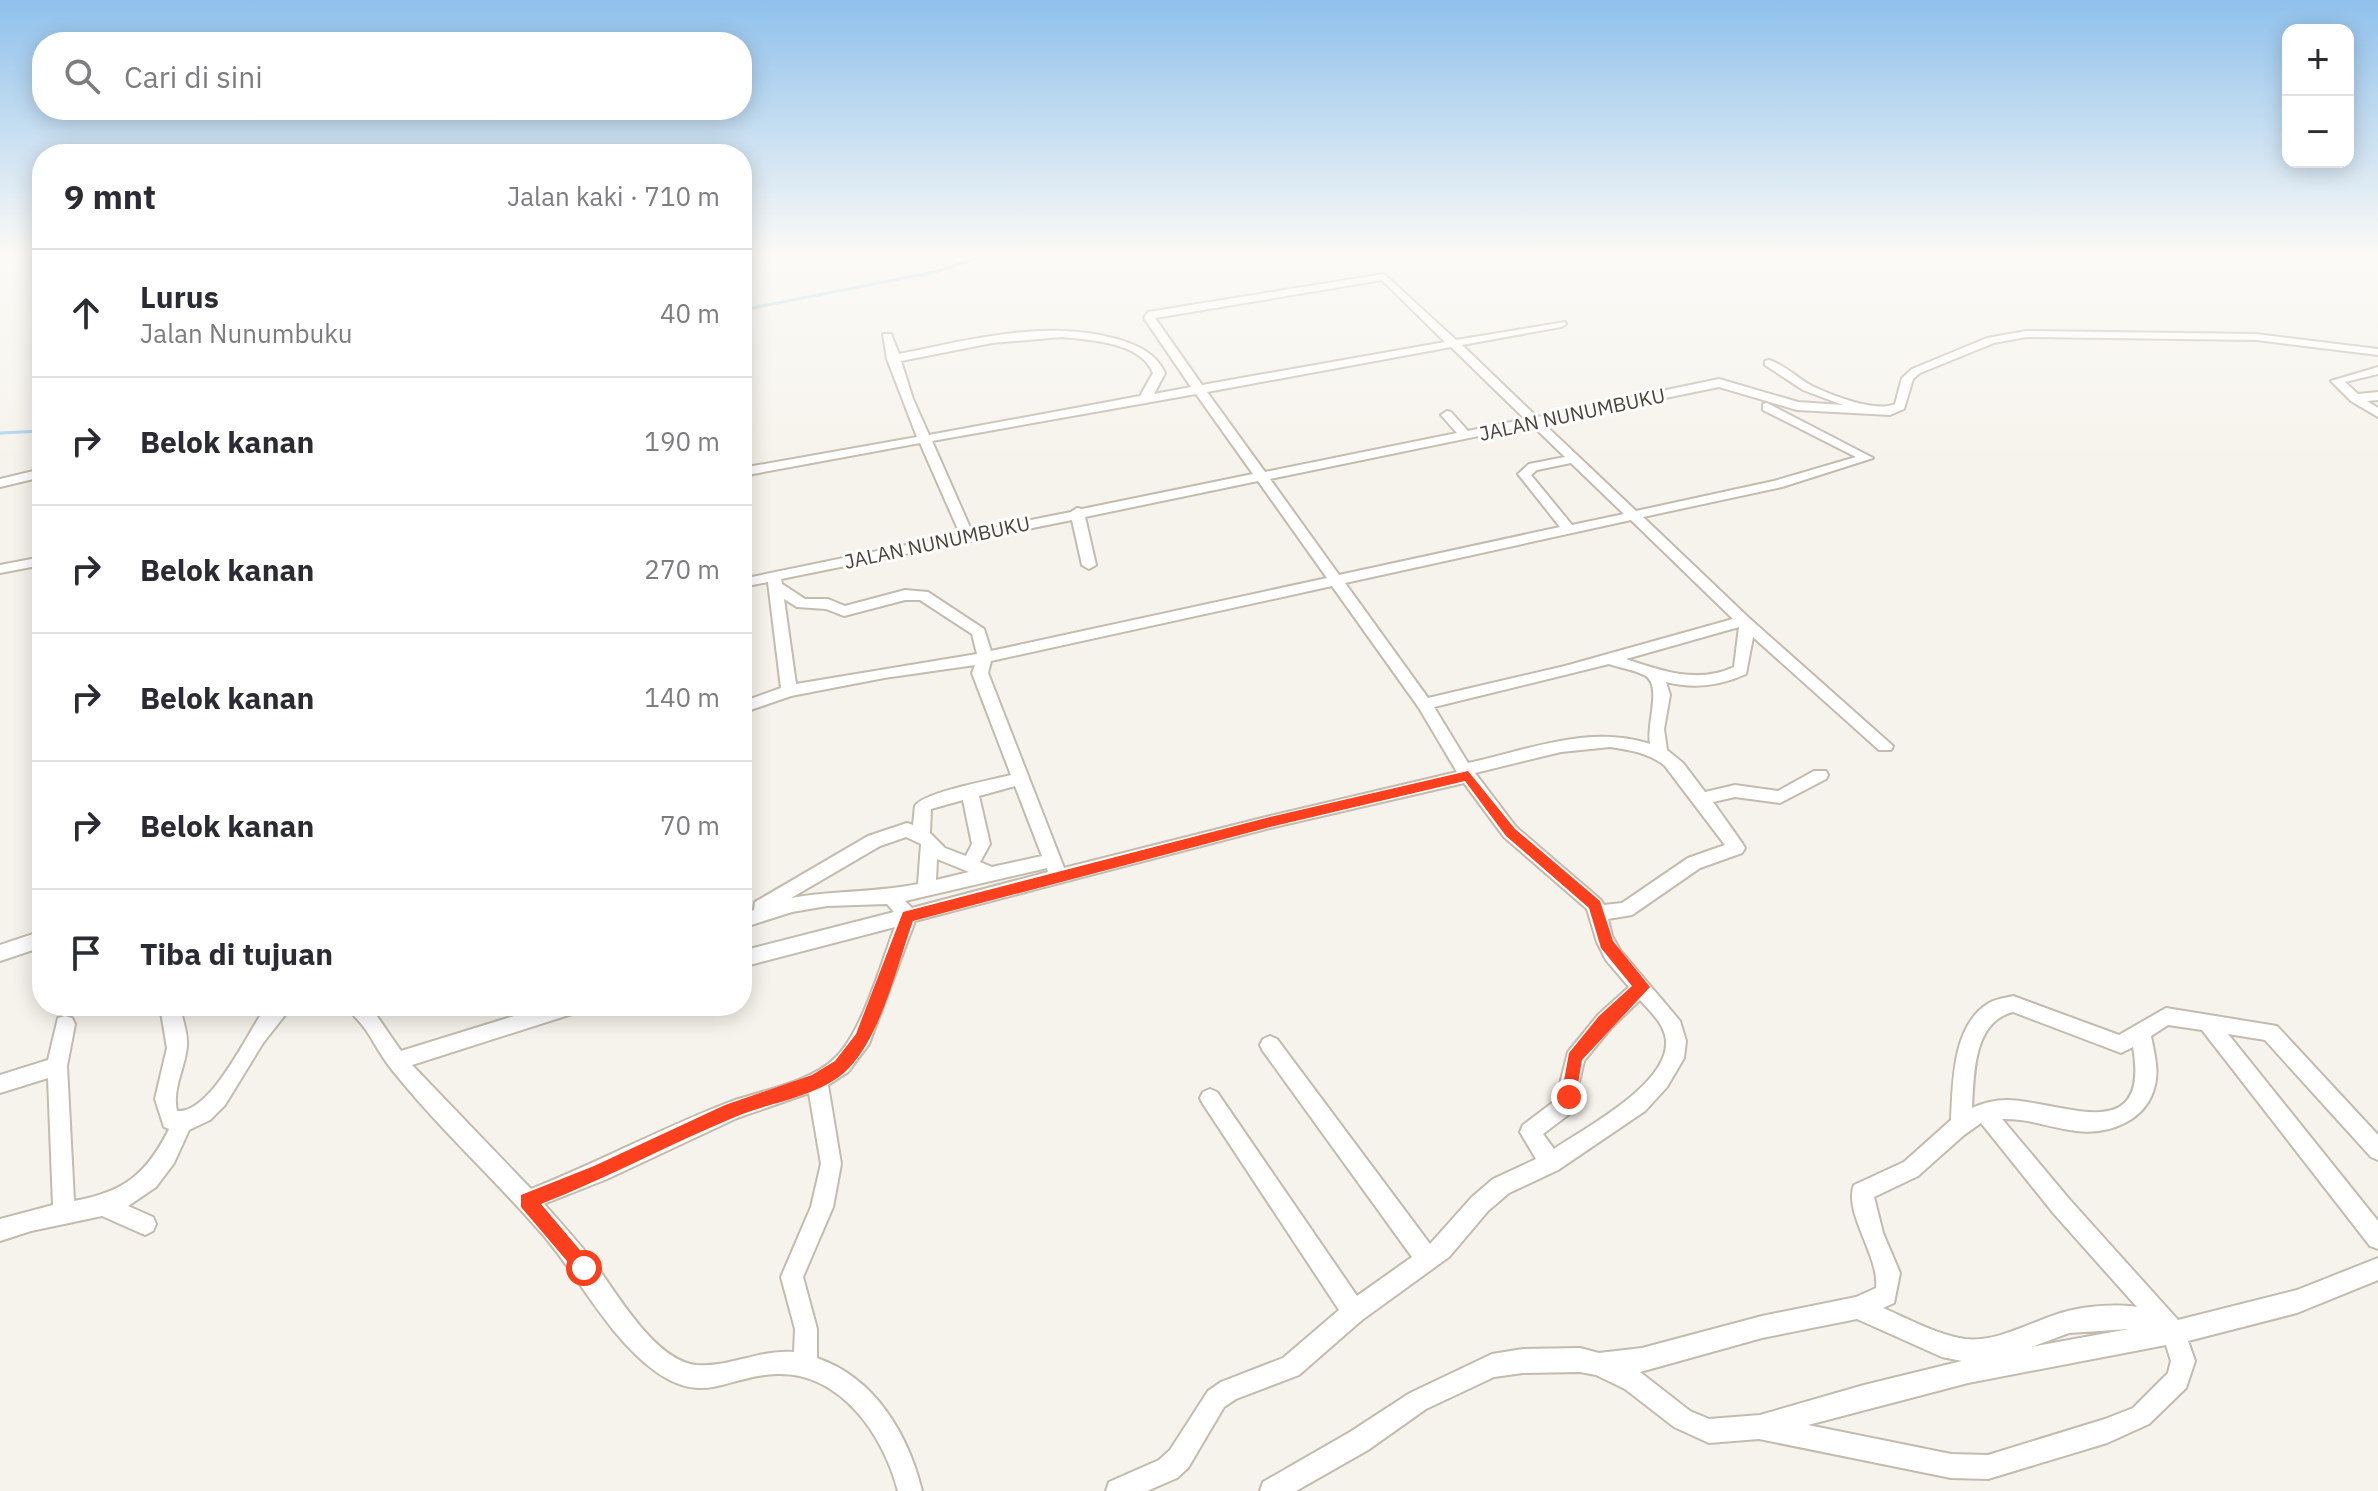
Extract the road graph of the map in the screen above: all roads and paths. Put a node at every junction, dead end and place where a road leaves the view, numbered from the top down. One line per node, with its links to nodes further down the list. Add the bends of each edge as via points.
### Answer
1 (1153, 322): 11 (street)
2 (1432, 322): 5 (street)
3 (1561, 324): 5 (street)
4 (887, 336): 7 (street)
5 (1454, 343): 11 (street); 18 (street)
6 (2372, 351): 9 (street); 15 (street, JALAN NUNUMBUKU, via 2256,337 2026,334 1991,340 1916,371 1897,408)
7 (893, 359): 14 (street, via 1068,331 1138,351 1154,361 1159,373); 20 (street)
8 (1769, 363): 15 (street, via 1807,388)
9 (2378, 368): 13 (street, via 2338,379)
10 (1714, 385): 15 (street, JALAN NUNUMBUKU, via 1727,383 1797,406); 18 (street, JALAN NUNUMBUKU); 27 (street, via 1867,458)
11 (1198, 390): 14 (street); 24 (street)
12 (2378, 396): 13 (street)
13 (2355, 398): 16 (street)
14 (1145, 399): 20 (street)
15 (1864, 410)
16 (2378, 413)
17 (1447, 415): 19 (street)
18 (1537, 421): 19 (street, JALAN NUNUMBUKU); 21 (street)
19 (1466, 436): 24 (street, JALAN NUNUMBUKU)
20 (924, 438): 22 (street); 29 (street)
21 (1576, 458): 27 (street); 28 (street, via 1533,467 1524,474)
22 (752, 470)
23 (32, 475): 25 (street)
24 (1258, 477): 26 (street, JALAN NUNUMBUKU); 34 (street)
25 (0, 483)
26 (1077, 512): 29 (street, JALAN NUNUMBUKU); 31 (street)
27 (1634, 515): 28 (street); 36 (street)
28 (1569, 530): 34 (street)
29 (967, 535): 33 (street, JALAN NUNUMBUKU)
30 (32, 563): 32 (street)
31 (1089, 565)
32 (0, 569)
33 (774, 580): 35 (street, JALAN NUNUMBUKU); 37 (street, via 802,604 828,604 844,611 923,595 979,632); 40 (street)
34 (1337, 580): 37 (street); 42 (street)
35 (752, 582)
36 (1746, 622): 38 (street); 39 (street, via 1743,664 1736,673 1692,681); 43 (street)
37 (985, 656): 40 (street); 47 (street, via 980,673)
38 (1608, 658): 39 (street); 42 (street)
39 (1651, 672): 44 (street, via 1664,699 1656,734)
40 (789, 691): 41 (street)
41 (752, 704)
42 (1424, 704): 45 (street)
43 (1885, 746)
44 (1660, 754): 45 (street, via 1587,741); 49 (street)
45 (1466, 773): 52 (street); 57 (street, via 1510,832)
46 (1820, 775): 49 (street, via 1780,797 1735,791)
47 (1022, 778): 48 (street); 52 (street)
48 (969, 790): 50 (street, via 923,806); 51 (street, via 981,844)
49 (1701, 799): 57 (street, via 1736,848 1694,863 1626,910)
50 (925, 838): 51 (street, via 939,853); 54 (street); 56 (street, via 907,830 874,841)
51 (971, 863): 53 (street)
52 (1057, 868): 53 (street); 58 (street)
53 (994, 875): 54 (street)
54 (926, 889): 55 (street)
55 (891, 897): 58 (street); 59 (street, via 815,901)
56 (752, 913)
57 (1600, 913): 63 (street, via 1606,944)
58 (908, 916): 62 (street); 74 (street, via 862,1038 841,1066)
59 (752, 917)
60 (32, 942): 61 (street)
61 (0, 953)
62 (752, 956)
63 (1642, 987): 81 (street, via 1575,1058 1565,1105 1530,1132); 81 (street, via 1670,1021 1674,1058 1638,1104)
64 (172, 1016): 79 (street, via 176,1058 167,1076 165,1106 171,1120)
65 (272, 1016): 79 (street, via 213,1105 198,1119)
66 (364, 1016): 72 (street)
67 (540, 1016): 72 (street)
68 (2207, 1022): 70 (street, via 2158,1017); 80 (street, via 2253,1027 2280,1039); 87 (street)
69 (65, 1024): 73 (street)
70 (2141, 1035): 77 (street, via 2147,1084 2137,1105 2122,1115 2082,1123 2018,1109); 78 (street, via 2121,1044 2107,1041 2023,1005 2004,1004 1985,1015 1975,1035)
71 (1270, 1045): 88 (street)
72 (397, 1061): 82 (street)
73 (57, 1066): 75 (street); 84 (street)
74 (817, 1081): 82 (street, via 731,1111); 93 (street, via 831,1164 822,1207 792,1277 806,1329)
75 (0, 1084)
76 (1210, 1098): 91 (street)
77 (1984, 1112): 78 (street); 92 (street)
78 (1961, 1121): 90 (street, via 1915,1166 1862,1192 1889,1279 1886,1295)
79 (182, 1123): 83 (street, via 158,1172)
80 (2378, 1150)
81 (1551, 1163): 88 (street, via 1493,1192)
82 (527, 1201): 93 (street, via 629,1331 674,1368 688,1375 779,1362)
83 (106, 1207): 84 (street); 85 (street)
84 (64, 1214): 86 (street)
85 (145, 1224)
86 (0, 1230)
87 (2378, 1238)
88 (1428, 1260): 91 (street)
89 (2378, 1269): 92 (street, via 2329,1293)
90 (1857, 1308): 92 (street, via 1968,1351 2069,1322 2125,1317); 94 (street, via 1642,1360)
91 (1354, 1312): 97 (street, via 1284,1372 1216,1399 1173,1465)
92 (2169, 1327): 95 (street, via 1916,1383); 95 (street, via 2183,1361 2178,1380 2141,1416 1988,1467 1951,1466)
93 (805, 1364): 96 (street, via 847,1387 881,1421)
94 (1598, 1364): 95 (street, via 1633,1381 1696,1426 1709,1431); 98 (street, via 1523,1361 1492,1366 1418,1401)
95 (1759, 1427)
96 (910, 1491)
97 (1118, 1491)
98 (1272, 1491)

